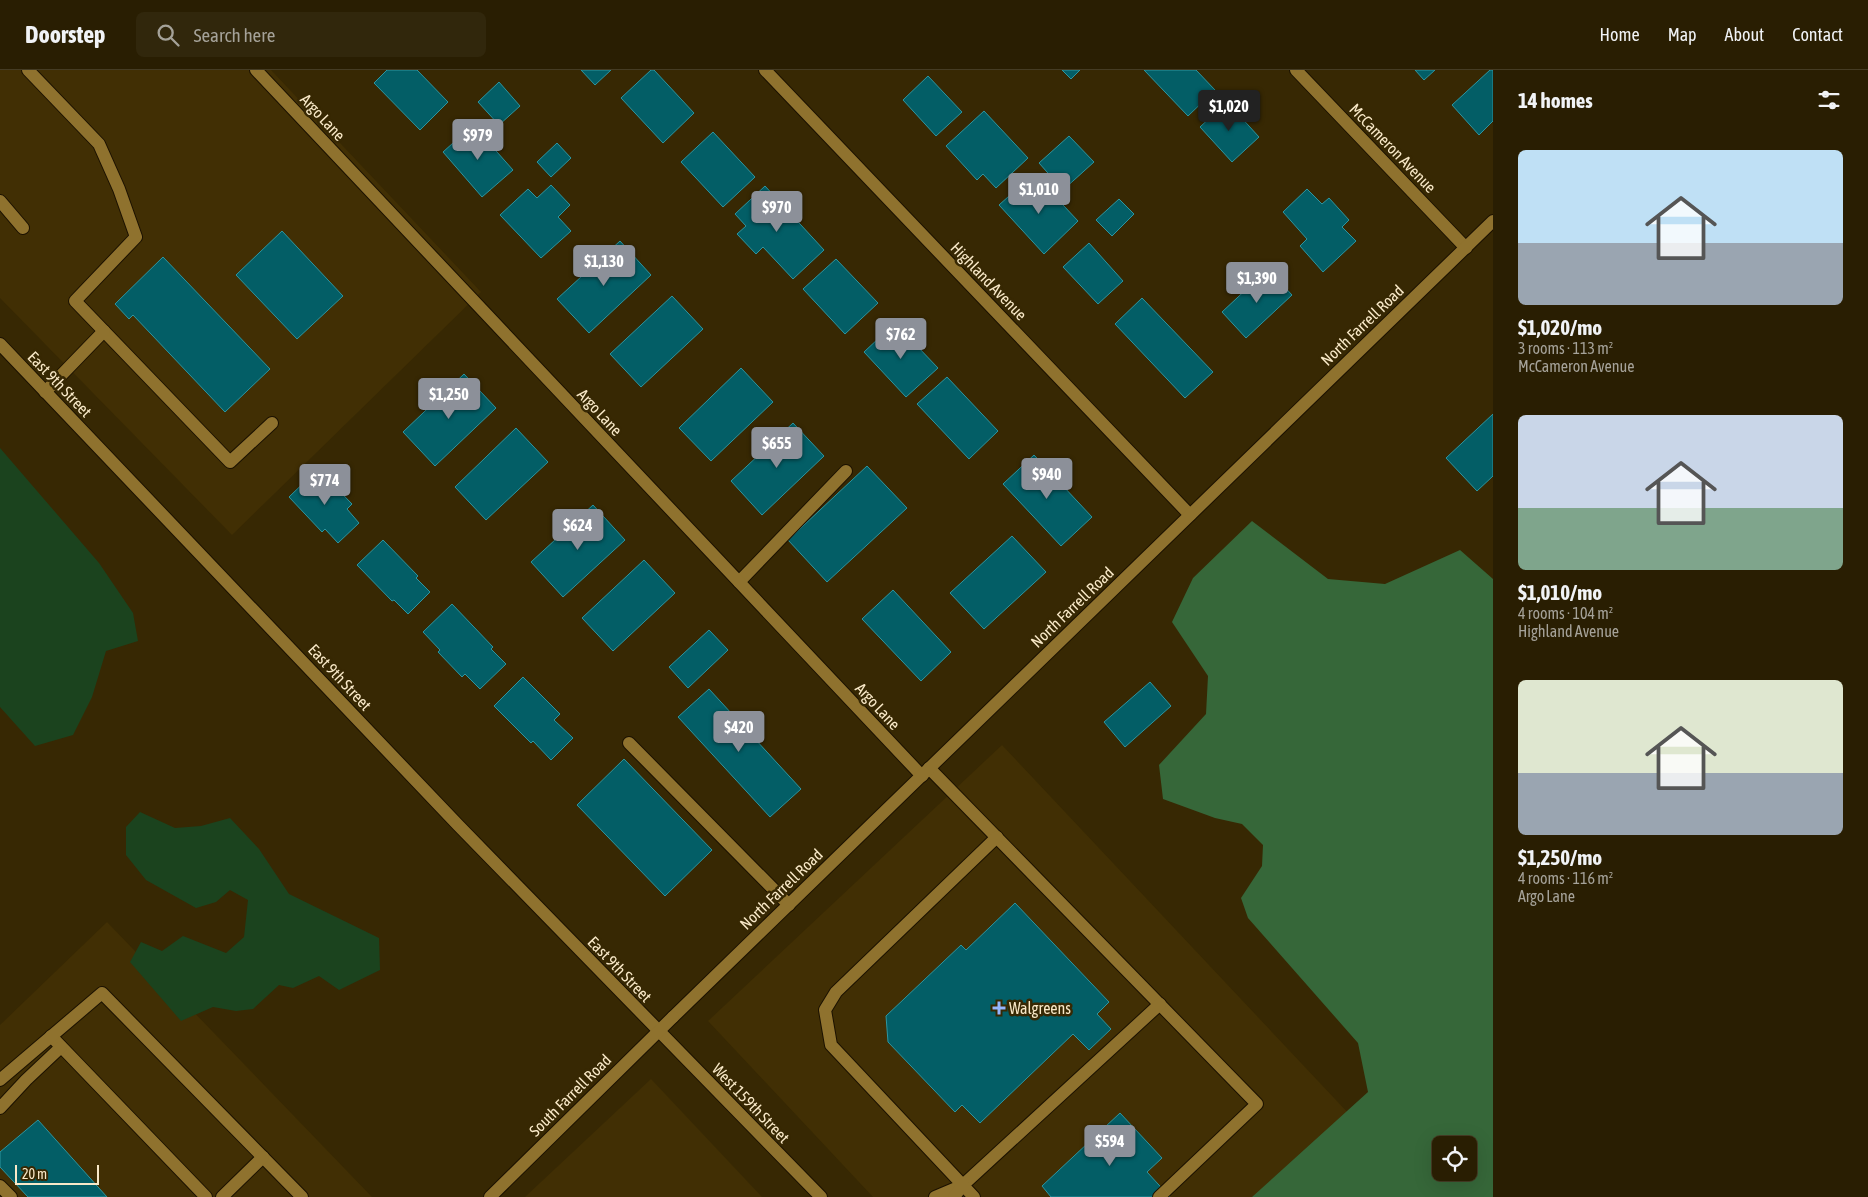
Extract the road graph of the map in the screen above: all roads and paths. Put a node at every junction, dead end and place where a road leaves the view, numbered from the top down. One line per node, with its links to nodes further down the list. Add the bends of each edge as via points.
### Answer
1 (28, 70): 9 (street, via 99,144 136,237 75,301)
2 (256, 70): 15 (street, Argo Lane)
3 (765, 70): 14 (street, Highland Avenue)
4 (1296, 70): 8 (street, McCameron Avenue)
5 (0, 201): 7 (street)
6 (1493, 221): 8 (street, North Farrell Road)
7 (23, 228)
8 (1466, 248): 14 (street, North Farrell Road)
9 (104, 331): 11 (street); 12 (street, via 230,462)
10 (0, 344): 11 (street, East 9th Street)
11 (45, 392): 22 (street, East 9th Street)
12 (272, 422)
13 (846, 471): 15 (street)
14 (1190, 515): 17 (street, North Farrell Road)
15 (739, 582): 17 (street, Argo Lane)
16 (629, 743): 19 (street)
17 (926, 772): 18 (street, Argo Lane); 19 (street, North Farrell Road)
18 (997, 837): 20 (street, Argo Lane); 28 (street, via 836,992 825,1010 831,1045)
19 (789, 904): 21 (street, North Farrell Road)
20 (1160, 1004): 28 (street); 39 (street, Argo Lane, via 1257,1104)
21 (673, 1017): 22 (street, South Farrell Road)
22 (658, 1031): 34 (street, South Farrell Road); 35 (street, West 159th Street)
23 (51, 1036): 24 (street); 25 (street); 27 (street, via 102,993)
24 (61, 1046): 26 (street); 31 (street)
25 (0, 1080)
26 (0, 1108)
27 (263, 1157): 32 (street); 33 (street)
28 (963, 1185): 36 (street); 37 (street); 38 (street)
29 (0, 1186): 30 (street)
30 (11, 1197)
31 (206, 1197)
32 (222, 1197)
33 (302, 1197)
34 (490, 1197)
35 (821, 1197)
36 (935, 1197)
37 (954, 1197)
38 (974, 1197)
39 (1159, 1197)

